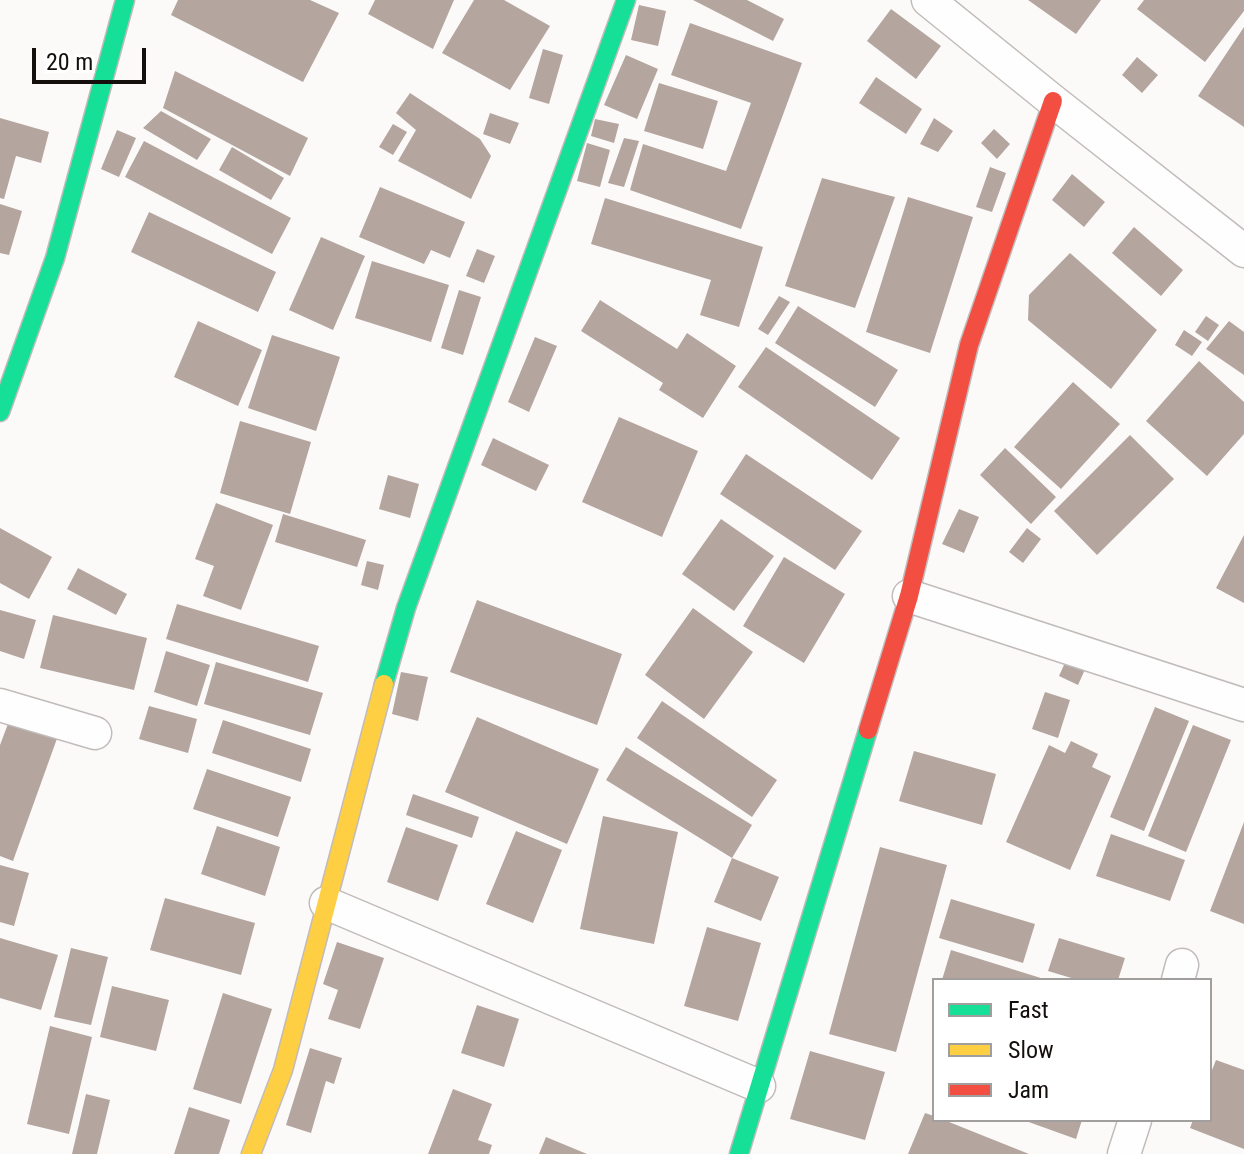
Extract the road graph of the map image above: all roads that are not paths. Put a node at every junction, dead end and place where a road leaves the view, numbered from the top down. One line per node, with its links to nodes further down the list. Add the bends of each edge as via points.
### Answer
1 (125, 0): 6 (street, via 55,258)
2 (626, 0): 11 (street, via 406,608)
3 (928, 0): 4 (street)
4 (1053, 101): 5 (street); 7 (street, via 969,345)
5 (1244, 251)
6 (0, 412)
7 (909, 596): 9 (street); 12 (street)
8 (0, 705): 10 (street)
9 (1244, 705)
10 (95, 733)
11 (326, 903): 12 (street); 14 (street, via 283,1070)
12 (759, 1086): 15 (street)
13 (1134, 1122): 16 (street)
14 (251, 1154)
15 (739, 1154)
16 (1124, 1154)

